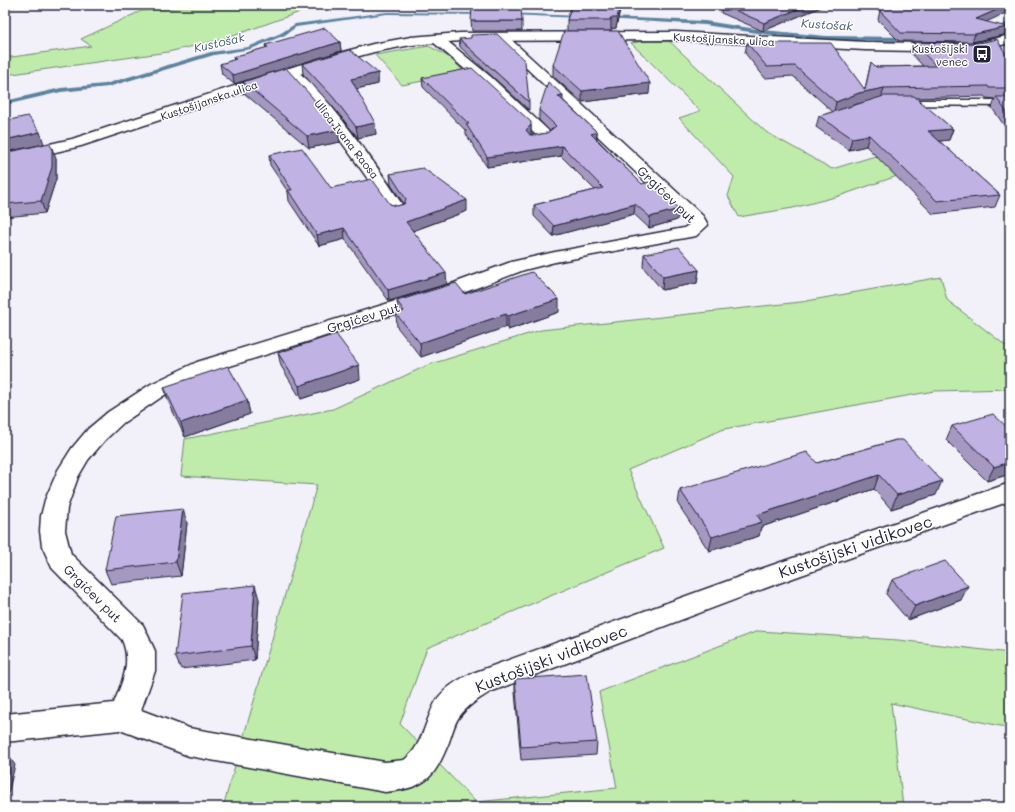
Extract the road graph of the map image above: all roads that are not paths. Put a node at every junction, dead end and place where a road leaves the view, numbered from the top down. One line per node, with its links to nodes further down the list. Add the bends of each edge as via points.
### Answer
1 (501, 37): 2 (street, Kustošijanska ulica); 3 (street, Kustošijanska ulica, via 676,36 865,46 972,48); 12 (street, Grgićev put, via 699,224 690,232 518,266 461,287 204,366 167,383 143,398 96,435 78,457 61,487 53,511 53,547 61,561 133,633 141,651 141,671)
2 (437, 39): 5 (street, Kustošijanska ulica, via 373,48); 8 (street, via 546,136)
3 (1004, 41): 4 (street)
4 (1006, 55)
5 (290, 72): 9 (street, Kustošijanska ulica, via 82,141); 10 (street, Ulica Ivana Raosa, via 326,110)
6 (888, 103): 7 (lane)
7 (1010, 103)
8 (535, 140)
9 (5, 159)
10 (398, 210)
11 (1010, 492): 12 (street, Kustošijski vidikovec, via 770,576 480,683 464,692 448,708 424,761 416,770 406,775 385,777 189,742)
12 (124, 716): 13 (street)
13 (5, 728)

